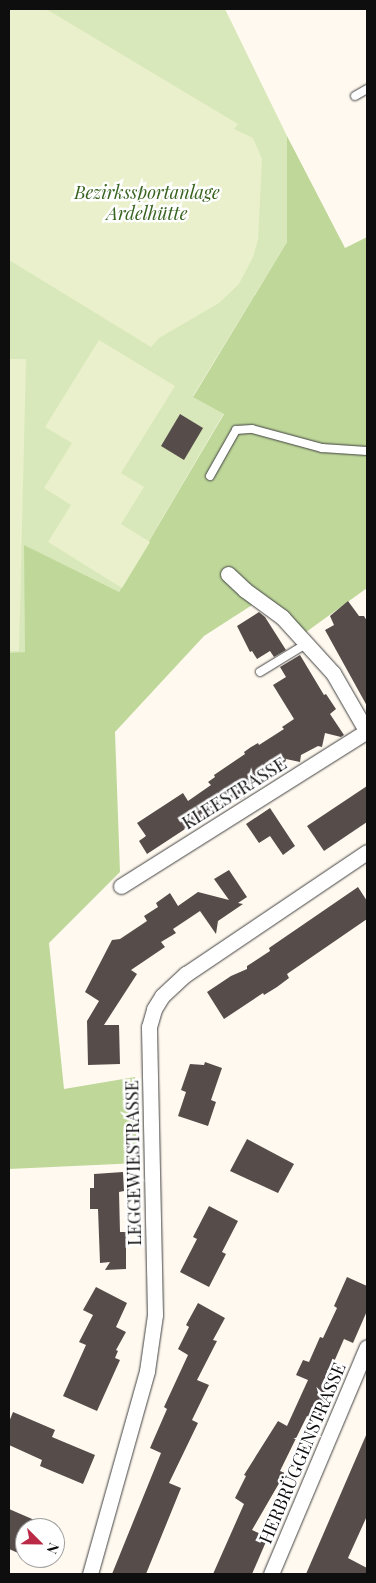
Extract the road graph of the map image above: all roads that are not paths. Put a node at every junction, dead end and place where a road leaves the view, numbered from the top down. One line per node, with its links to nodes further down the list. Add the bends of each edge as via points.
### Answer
1 (367, 89): 2 (lane)
2 (355, 96)
3 (367, 451): 4 (lane, via 322,448 252,429 236,430)
4 (210, 476)
5 (228, 574): 6 (street, KLEESTRASSE, via 282,617)
6 (306, 644): 7 (lane); 8 (street, KLEESTRASSE, via 332,674)
7 (260, 672)
8 (367, 732): 10 (street, KLEESTRASSE)
9 (367, 852): 12 (street, LEGGEWIESTRASSE, via 186,974 162,996 154,1009 149,1027 155,1315 147,1371)
10 (121, 886)
11 (367, 1347): 13 (street, HERBRÜGGENSTRASSE)
12 (90, 1574)
13 (271, 1574)

